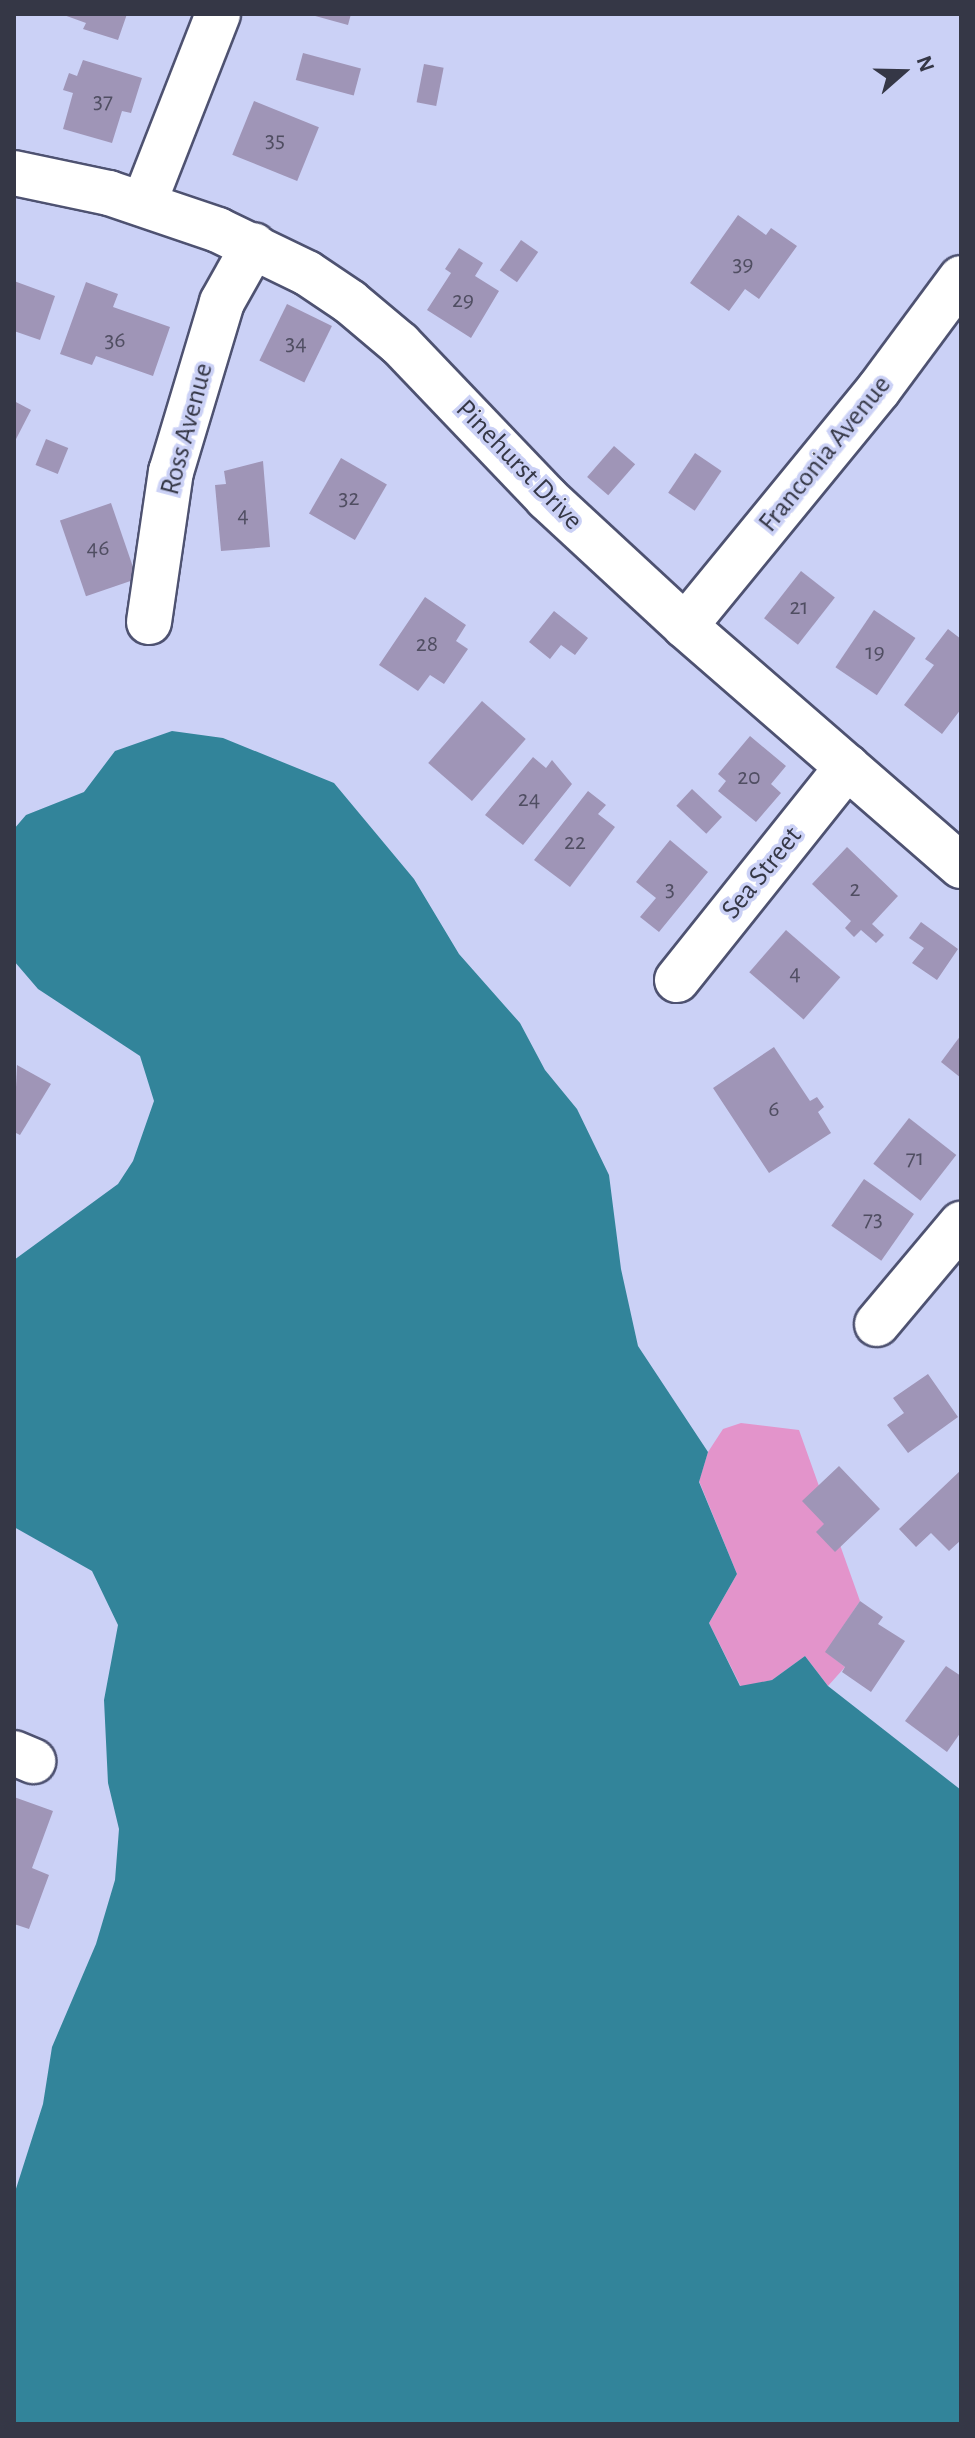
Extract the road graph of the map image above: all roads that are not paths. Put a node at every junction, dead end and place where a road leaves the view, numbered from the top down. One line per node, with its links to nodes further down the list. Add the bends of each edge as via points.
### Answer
1 (218, 14): 3 (street)
2 (14, 173): 3 (street, Pinehurst Drive)
3 (144, 203): 4 (street, Pinehurst Drive)
4 (254, 245): 6 (street, Ross Avenue, via 222,302 171,472); 7 (street, Pinehurst Drive, via 328,287 400,344 547,498)
5 (960, 281): 7 (street, Franconia Avenue)
6 (149, 622)
7 (685, 626): 8 (street, Pinehurst Drive)
8 (847, 767): 9 (street, Pinehurst Drive); 10 (street, Sea Street)
9 (961, 866)
10 (677, 980)
11 (961, 1224): 12 (street)
12 (877, 1324)

